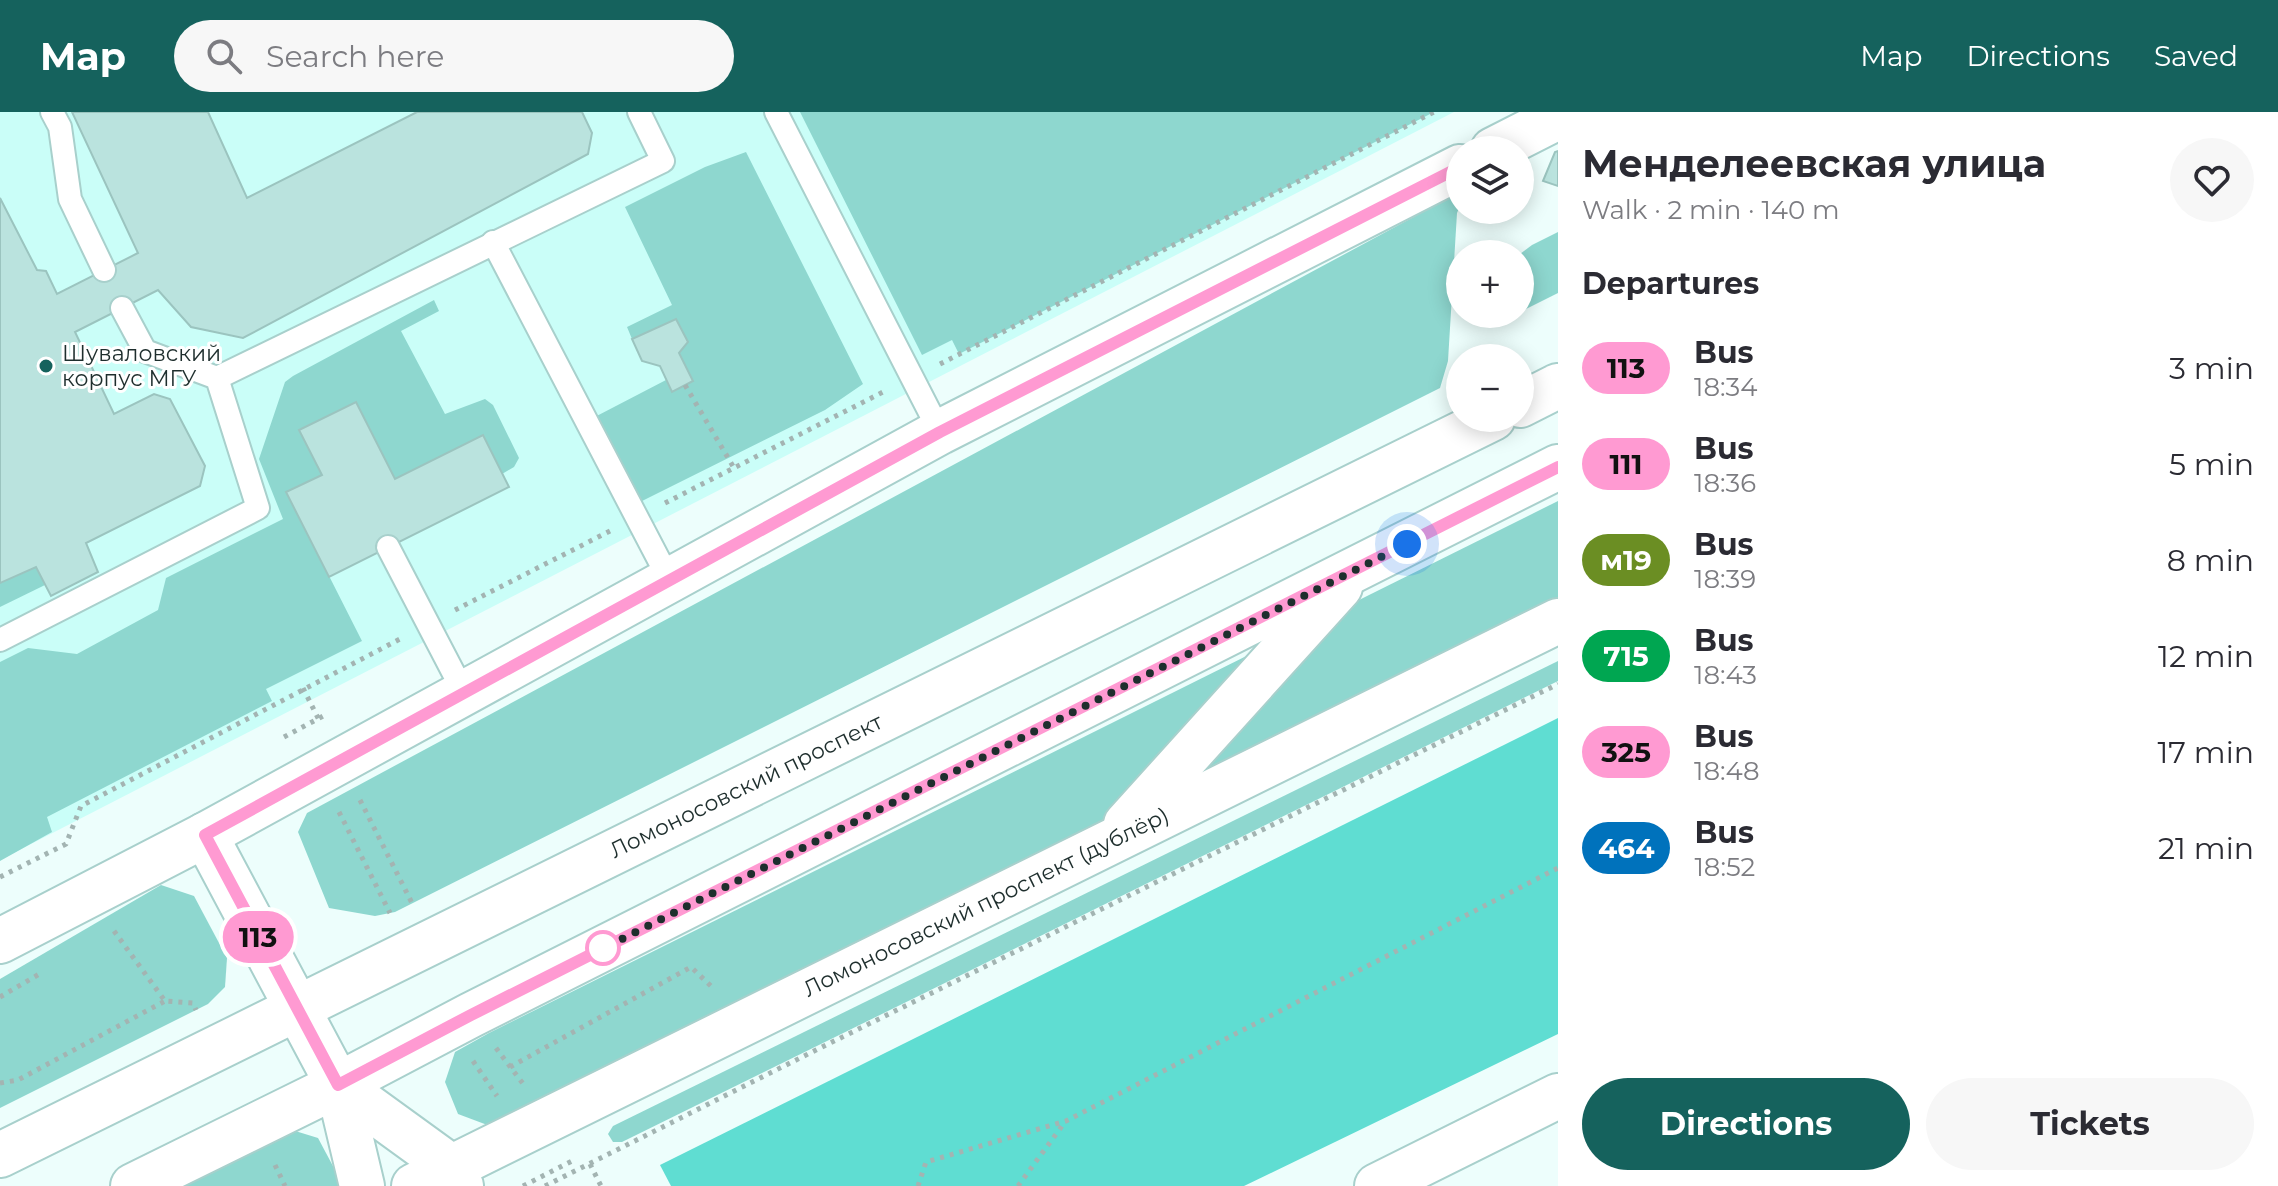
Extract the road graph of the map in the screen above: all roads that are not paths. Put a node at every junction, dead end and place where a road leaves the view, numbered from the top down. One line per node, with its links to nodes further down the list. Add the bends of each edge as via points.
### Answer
1 (52, 112): 8 (lane, via 60,127 70,199)
2 (639, 112): 7 (lane, via 663,161)
3 (776, 112): 13 (lane)
4 (1558, 117): 5 (street)
5 (1521, 136)
6 (1446, 174): 13 (street)
7 (493, 242): 10 (lane); 18 (lane)
8 (104, 270)
9 (122, 308): 10 (lane, via 145,351)
10 (217, 378): 20 (lane, via 258,508)
11 (1558, 386): 12 (street)
12 (1534, 398)
13 (940, 432): 18 (street)
14 (1465, 432): 25 (street, Ломоносовский проспект)
15 (1558, 467): 17 (street)
16 (388, 547): 21 (lane)
17 (1356, 569): 23 (street); 26 (street)
18 (670, 581): 21 (street)
19 (1558, 621): 23 (street, Ломоносовский проспект (дублёр))
20 (0, 640)
21 (464, 693): 22 (street)
22 (205, 835): 24 (street); 25 (street)
23 (1111, 841): 29 (street, Ломоносовский проспект (дублёр))
24 (2, 936)
25 (296, 1008): 26 (street); 28 (street, Ломоносовский проспект)
26 (338, 1085): 29 (street); 31 (street); 32 (street)
27 (1558, 1096): 30 (street)
28 (0, 1155)
29 (442, 1180)
30 (1388, 1184)
31 (133, 1186)
32 (362, 1186)

